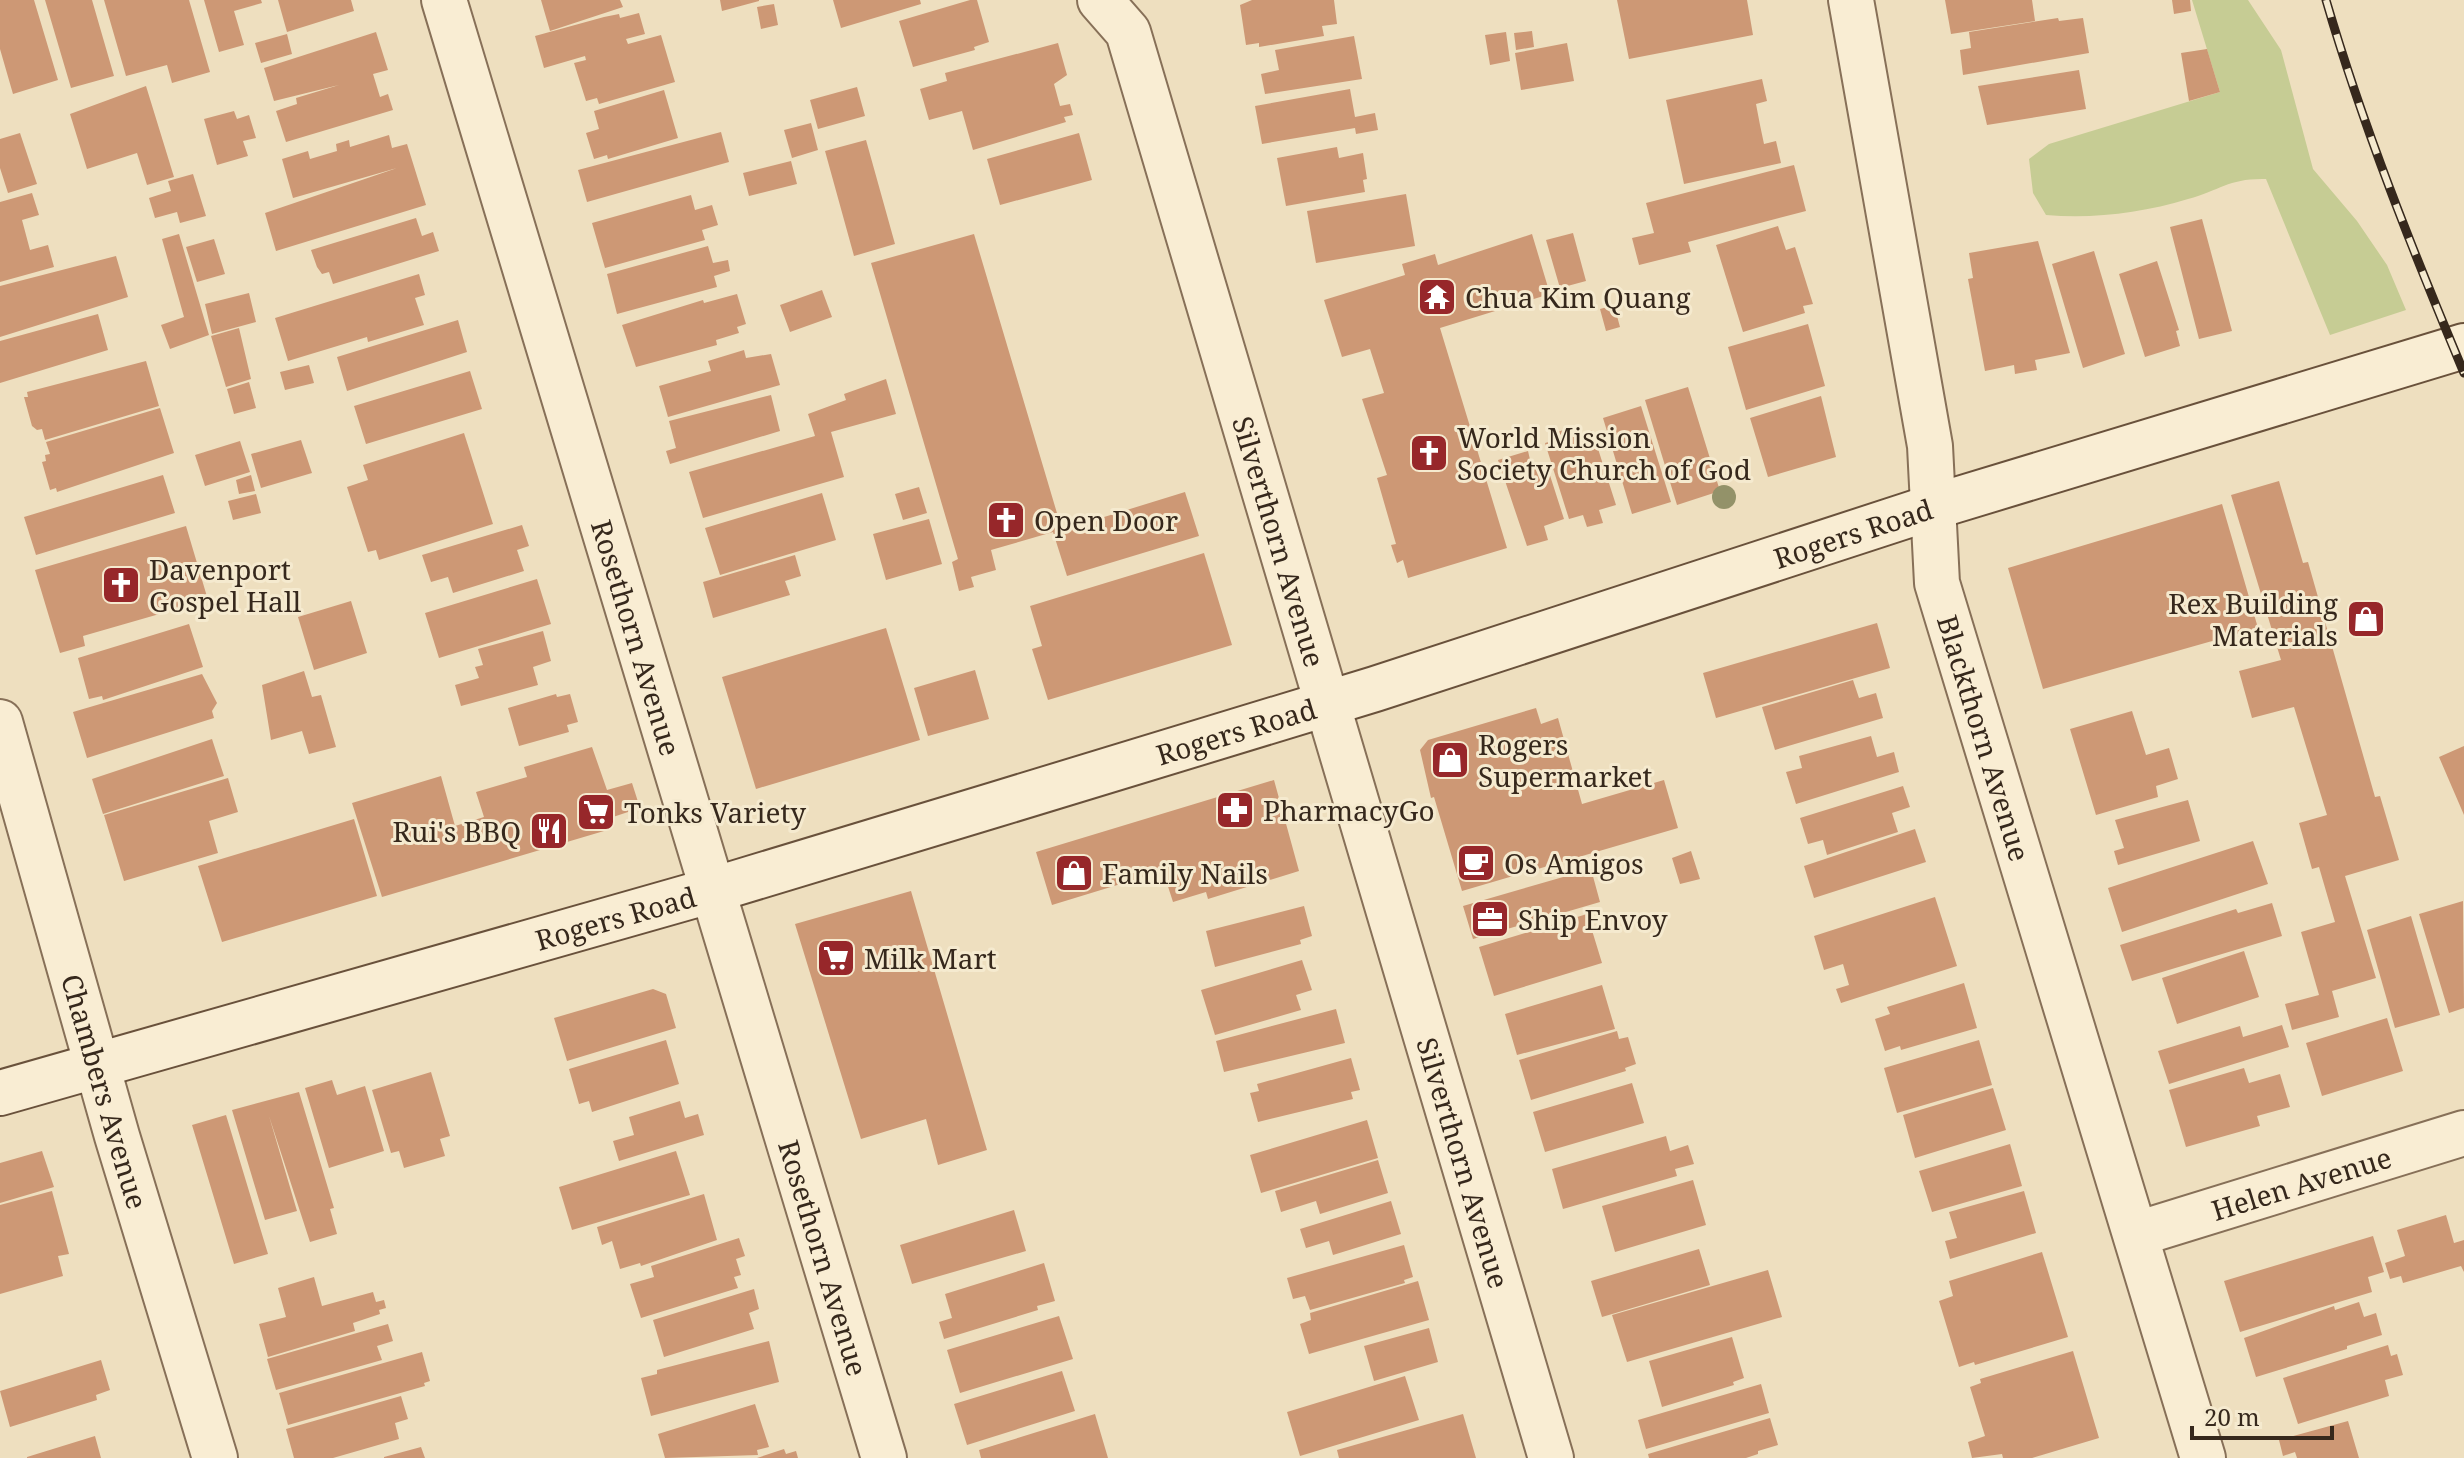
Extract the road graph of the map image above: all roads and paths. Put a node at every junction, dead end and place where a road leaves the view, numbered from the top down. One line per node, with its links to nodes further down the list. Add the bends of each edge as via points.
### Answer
1 (444, 0): 8 (street, Rosethorn Avenue)
2 (1851, 0): 5 (street, Blackthorn Avenue, via 1930,446)
3 (1118, 11): 6 (street, Silverthorn Avenue)
4 (2464, 346): 5 (street, Rogers Road)
5 (1933, 507): 6 (street, Rogers Road); 12 (street, Blackthorn Avenue, via 1937,583)
6 (1325, 703): 8 (street, Rogers Road); 15 (street, Silverthorn Avenue)
7 (0, 722): 9 (street, Chambers Avenue)
8 (713, 890): 9 (street, Rogers Road); 14 (street, Rosethorn Avenue)
9 (97, 1065): 10 (street, Rogers Road); 13 (street, Chambers Avenue)
10 (0, 1093)
11 (2464, 1133): 12 (street, Helen Avenue)
12 (2137, 1234): 16 (street, Blackthorn Avenue)
13 (215, 1458)
14 (884, 1458)
15 (1551, 1458)
16 (2203, 1458)

